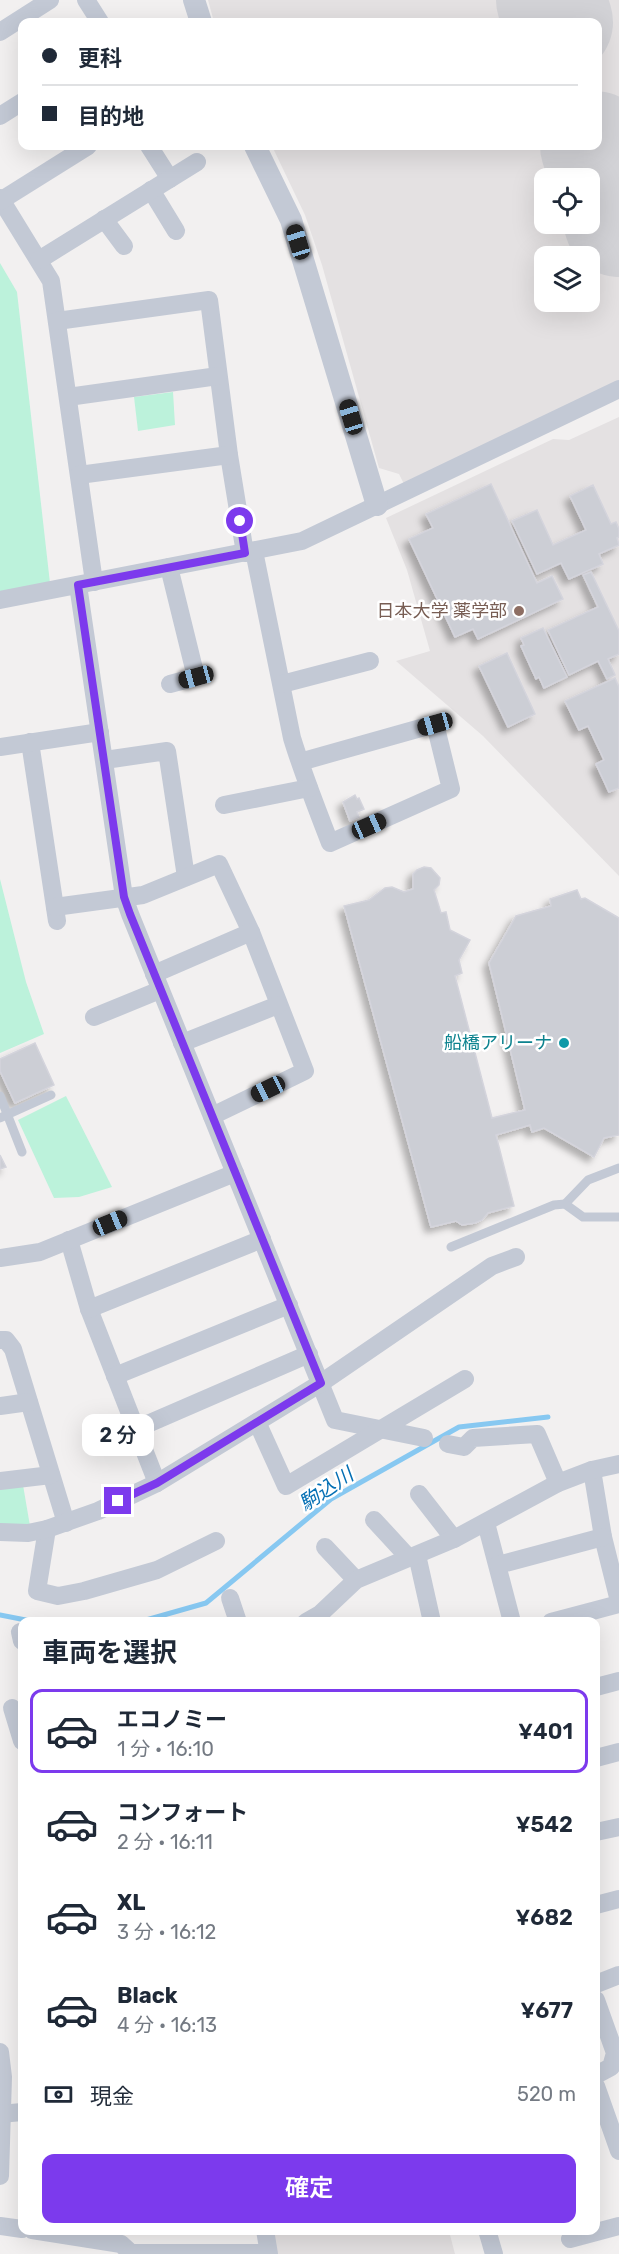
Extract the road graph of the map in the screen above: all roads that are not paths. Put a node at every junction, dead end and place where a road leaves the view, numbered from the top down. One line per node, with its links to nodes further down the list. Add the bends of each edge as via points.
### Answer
1 (50, 0): 4 (street)
2 (86, 0): 5 (street)
3 (194, 0): 6 (street)
4 (22, 18)
5 (97, 18)
6 (200, 18)
7 (18, 20): 8 (street)
8 (0, 32)
9 (18, 105): 10 (street)
10 (0, 116)
11 (81, 150): 17 (street)
12 (152, 150): 15 (street)
13 (257, 150): 28 (street, via 291,220)
14 (197, 162): 15 (street)
15 (170, 179): 16 (street)
16 (151, 190): 18 (street); 19 (street)
17 (0, 200): 21 (street)
18 (104, 219): 20 (street); 21 (street)
19 (176, 231)
20 (124, 246)
21 (39, 261): 22 (street, via 51,281)
22 (57, 321): 23 (street, via 209,300); 25 (street)
23 (218, 376): 25 (street); 26 (street)
24 (619, 389): 28 (street)
25 (68, 397): 27 (street)
26 (229, 455): 27 (street); 29 (street)
27 (79, 475): 31 (street)
28 (377, 505): 29 (street, via 302,541)
29 (249, 552): 30 (street); 35 (street)
30 (169, 567): 31 (street); 34 (street, via 196,677)
31 (86, 584): 32 (street); 36 (street)
32 (0, 600)
33 (370, 661): 35 (street)
34 (170, 684)
35 (282, 684): 40 (street)
36 (100, 732): 37 (street); 39 (street)
37 (30, 742): 38 (street); 44 (street, via 56,914)
38 (0, 747)
39 (105, 759): 43 (street, via 167,751); 44 (street)
40 (300, 762): 41 (street); 41 (street, via 435,724 451,789 330,843)
41 (309, 788): 42 (street)
42 (224, 805)
43 (186, 877): 44 (street, via 143,895); 45 (street, via 219,864)
44 (124, 897): 46 (street)
45 (251, 932): 46 (street); 47 (street)
46 (157, 982): 48 (street); 49 (street)
47 (278, 1005): 49 (street); 53 (street, via 305,1071)
48 (94, 1017)
49 (182, 1043): 53 (street)
50 (51, 1095): 52 (lane)
51 (0, 1096): 52 (lane)
52 (4, 1116): 54 (lane)
53 (212, 1116): 56 (street)
54 (22, 1152)
55 (619, 1168): 57 (lane, via 588,1180)
56 (235, 1173): 59 (street); 60 (street)
57 (565, 1204): 58 (lane, via 583,1217); 61 (lane)
58 (619, 1216)
59 (262, 1239): 64 (street); 65 (street)
60 (69, 1240): 63 (street, via 40,1252); 65 (street)
61 (451, 1247)
62 (516, 1257): 70 (street, via 492,1266)
63 (0, 1258)
64 (289, 1305): 67 (street); 68 (street)
65 (89, 1309): 68 (street)
66 (0, 1340): 71 (street, via 6,1340 12,1349)
67 (309, 1354): 70 (street); 74 (street)
68 (115, 1376): 74 (street)
69 (465, 1378): 75 (street)
70 (321, 1383): 73 (street); 75 (street, via 335,1420)
71 (29, 1402): 72 (street); 80 (street)
72 (0, 1406)
73 (257, 1422): 75 (street, via 286,1486); 82 (street)
74 (136, 1429): 82 (street)
75 (381, 1429): 76 (street)
76 (424, 1438)
77 (448, 1444): 83 (street, via 464,1447 473,1438 537,1434)
78 (619, 1464): 79 (street)
79 (592, 1470): 83 (street); 90 (street)
80 (51, 1475): 81 (street); 86 (street)
81 (0, 1481)
82 (157, 1483): 86 (street)
83 (558, 1483): 87 (street)
84 (419, 1494): 91 (street)
85 (374, 1520): 94 (street)
86 (66, 1523): 88 (street)
87 (486, 1523): 91 (street); 95 (street)
88 (47, 1529): 89 (street); 92 (street, via 37,1591 58,1596 157,1570)
89 (0, 1532)
90 (603, 1537): 95 (street); 98 (street)
91 (454, 1539): 94 (street)
92 (217, 1541)
93 (325, 1547): 96 (street)
94 (413, 1556): 96 (street); 101 (street)
95 (498, 1565): 102 (street)
96 (356, 1580): 100 (street)
97 (230, 1598): 99 (street)
98 (619, 1602): 103 (street)
99 (236, 1617)
100 (315, 1617)
101 (431, 1617)
102 (511, 1617)
103 (568, 1617)
104 (619, 1680): 105 (street)
105 (600, 1686)
106 (12, 1708): 107 (street)
107 (18, 1728)
108 (619, 1752): 109 (street)
109 (600, 1757)
110 (619, 1827): 111 (street)
111 (600, 1831)
112 (619, 1899): 113 (street)
113 (600, 1904)
114 (619, 1975): 115 (street)
115 (600, 1982)
116 (600, 2011): 118 (street, via 615,2053 611,2067)
117 (0, 2052): 121 (street)
118 (600, 2073)
119 (600, 2097): 122 (street)
120 (18, 2112): 121 (street)
121 (1, 2114): 123 (street)
122 (619, 2151)
123 (0, 2176)
124 (0, 2226): 126 (street)
125 (619, 2226): 127 (street)
126 (18, 2228)
127 (600, 2232)
128 (79, 2235): 133 (street)
129 (266, 2235): 134 (street)
130 (488, 2235): 135 (street)
131 (590, 2235): 132 (street)
132 (571, 2241)
133 (126, 2251): 134 (street)
134 (269, 2253)
135 (494, 2254)

